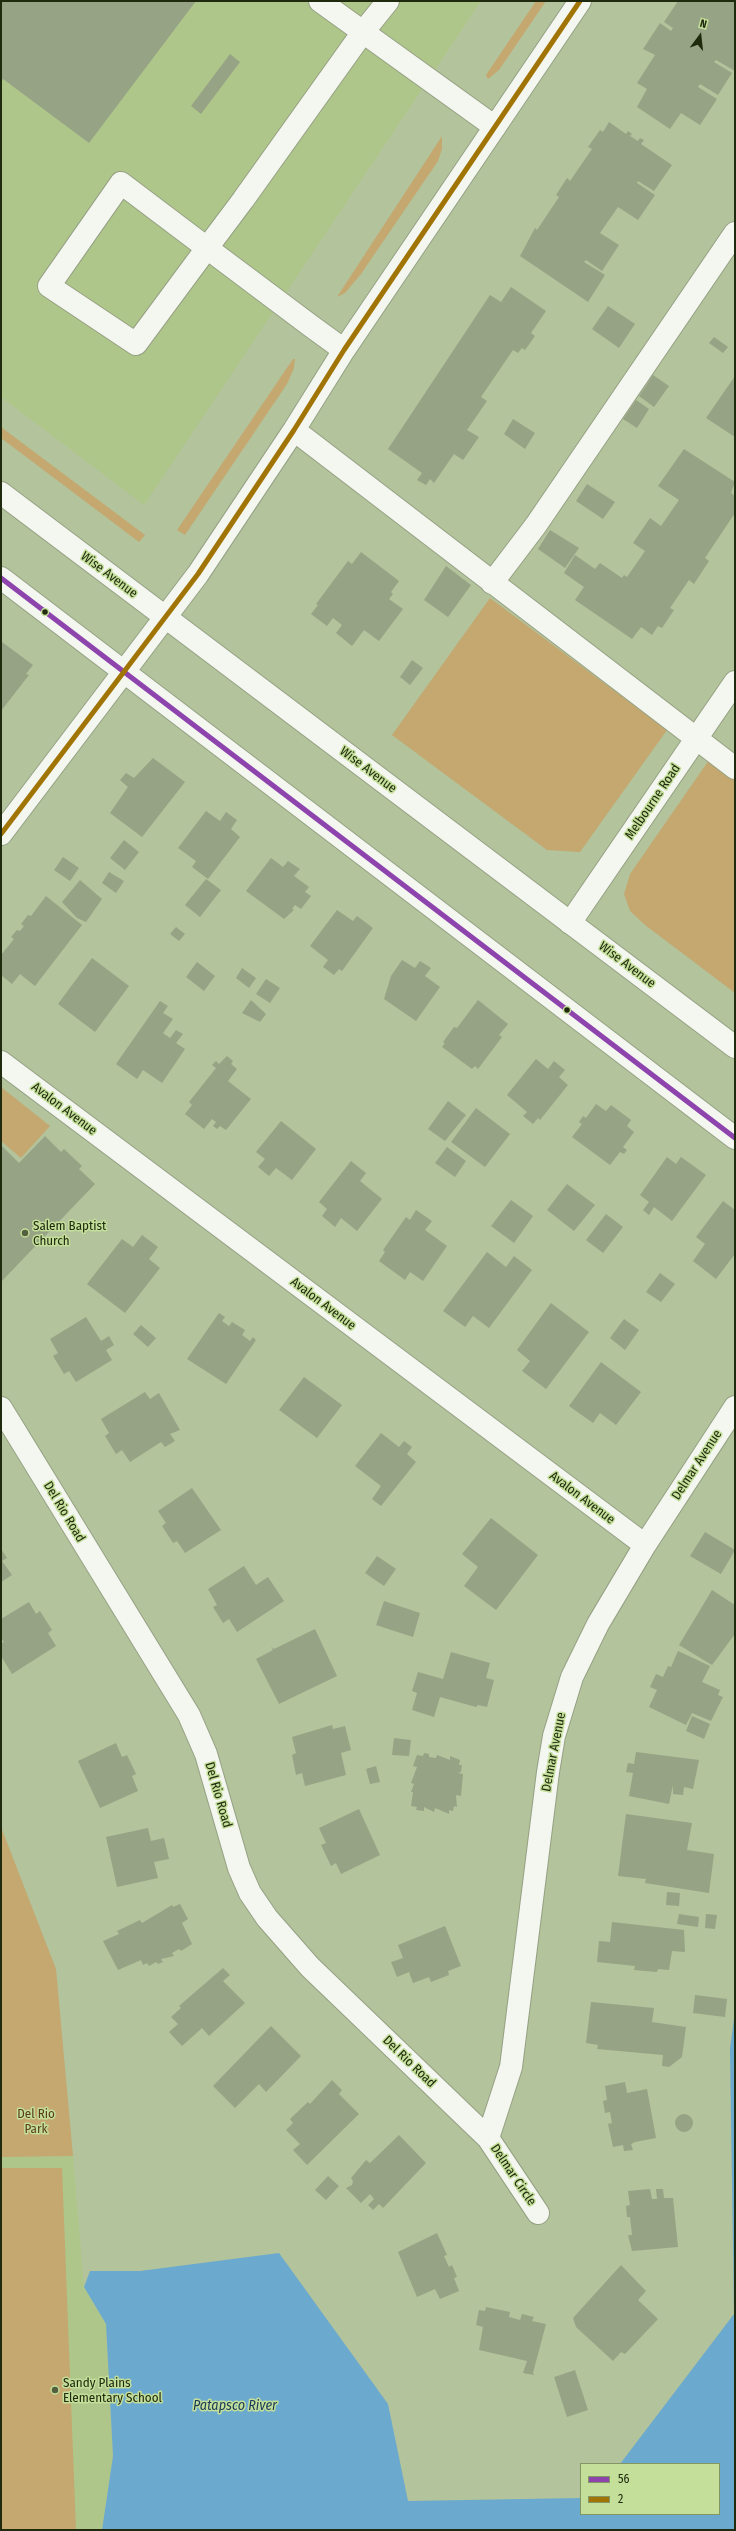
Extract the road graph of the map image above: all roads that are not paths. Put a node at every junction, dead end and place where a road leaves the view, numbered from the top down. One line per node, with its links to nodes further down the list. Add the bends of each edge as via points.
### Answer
1 (320, 1): 4 (street)
2 (388, 1): 4 (street)
3 (580, 1): 5 (street)
4 (363, 32): 5 (street); 7 (street)
5 (495, 126): 8 (street)
6 (735, 233): 12 (street, via 536,525)
7 (207, 248): 7 (street, via 136,344 49,286 121,183); 8 (street)
8 (344, 350): 9 (street)
9 (294, 430): 12 (street); 13 (street)
10 (1, 493): 13 (street, Wise Avenue)
11 (1, 578): 14 (street)
12 (492, 583): 16 (street)
13 (166, 618): 14 (street); 19 (street, Wise Avenue)
14 (124, 672): 18 (street); 22 (street)
15 (735, 682): 16 (street, Melbourne Road)
16 (697, 737): 17 (street); 19 (street, Melbourne Road)
17 (735, 768)
18 (1, 834)
19 (570, 923): 20 (street, Wise Avenue)
20 (735, 1047)
21 (1, 1062): 25 (street, Avalon Avenue)
22 (735, 1138)
23 (735, 1407): 25 (street, Delmar Avenue)
24 (1, 1408): 26 (street, Del Rio Road, via 189,1715 206,1754 239,1868 250,1893 267,1918 310,1967)
25 (645, 1546): 26 (street, Delmar Avenue, via 582,1654 572,1677 554,1736 511,2067)
26 (488, 2138): 27 (street, Delmar Circle)
27 (538, 2213)

